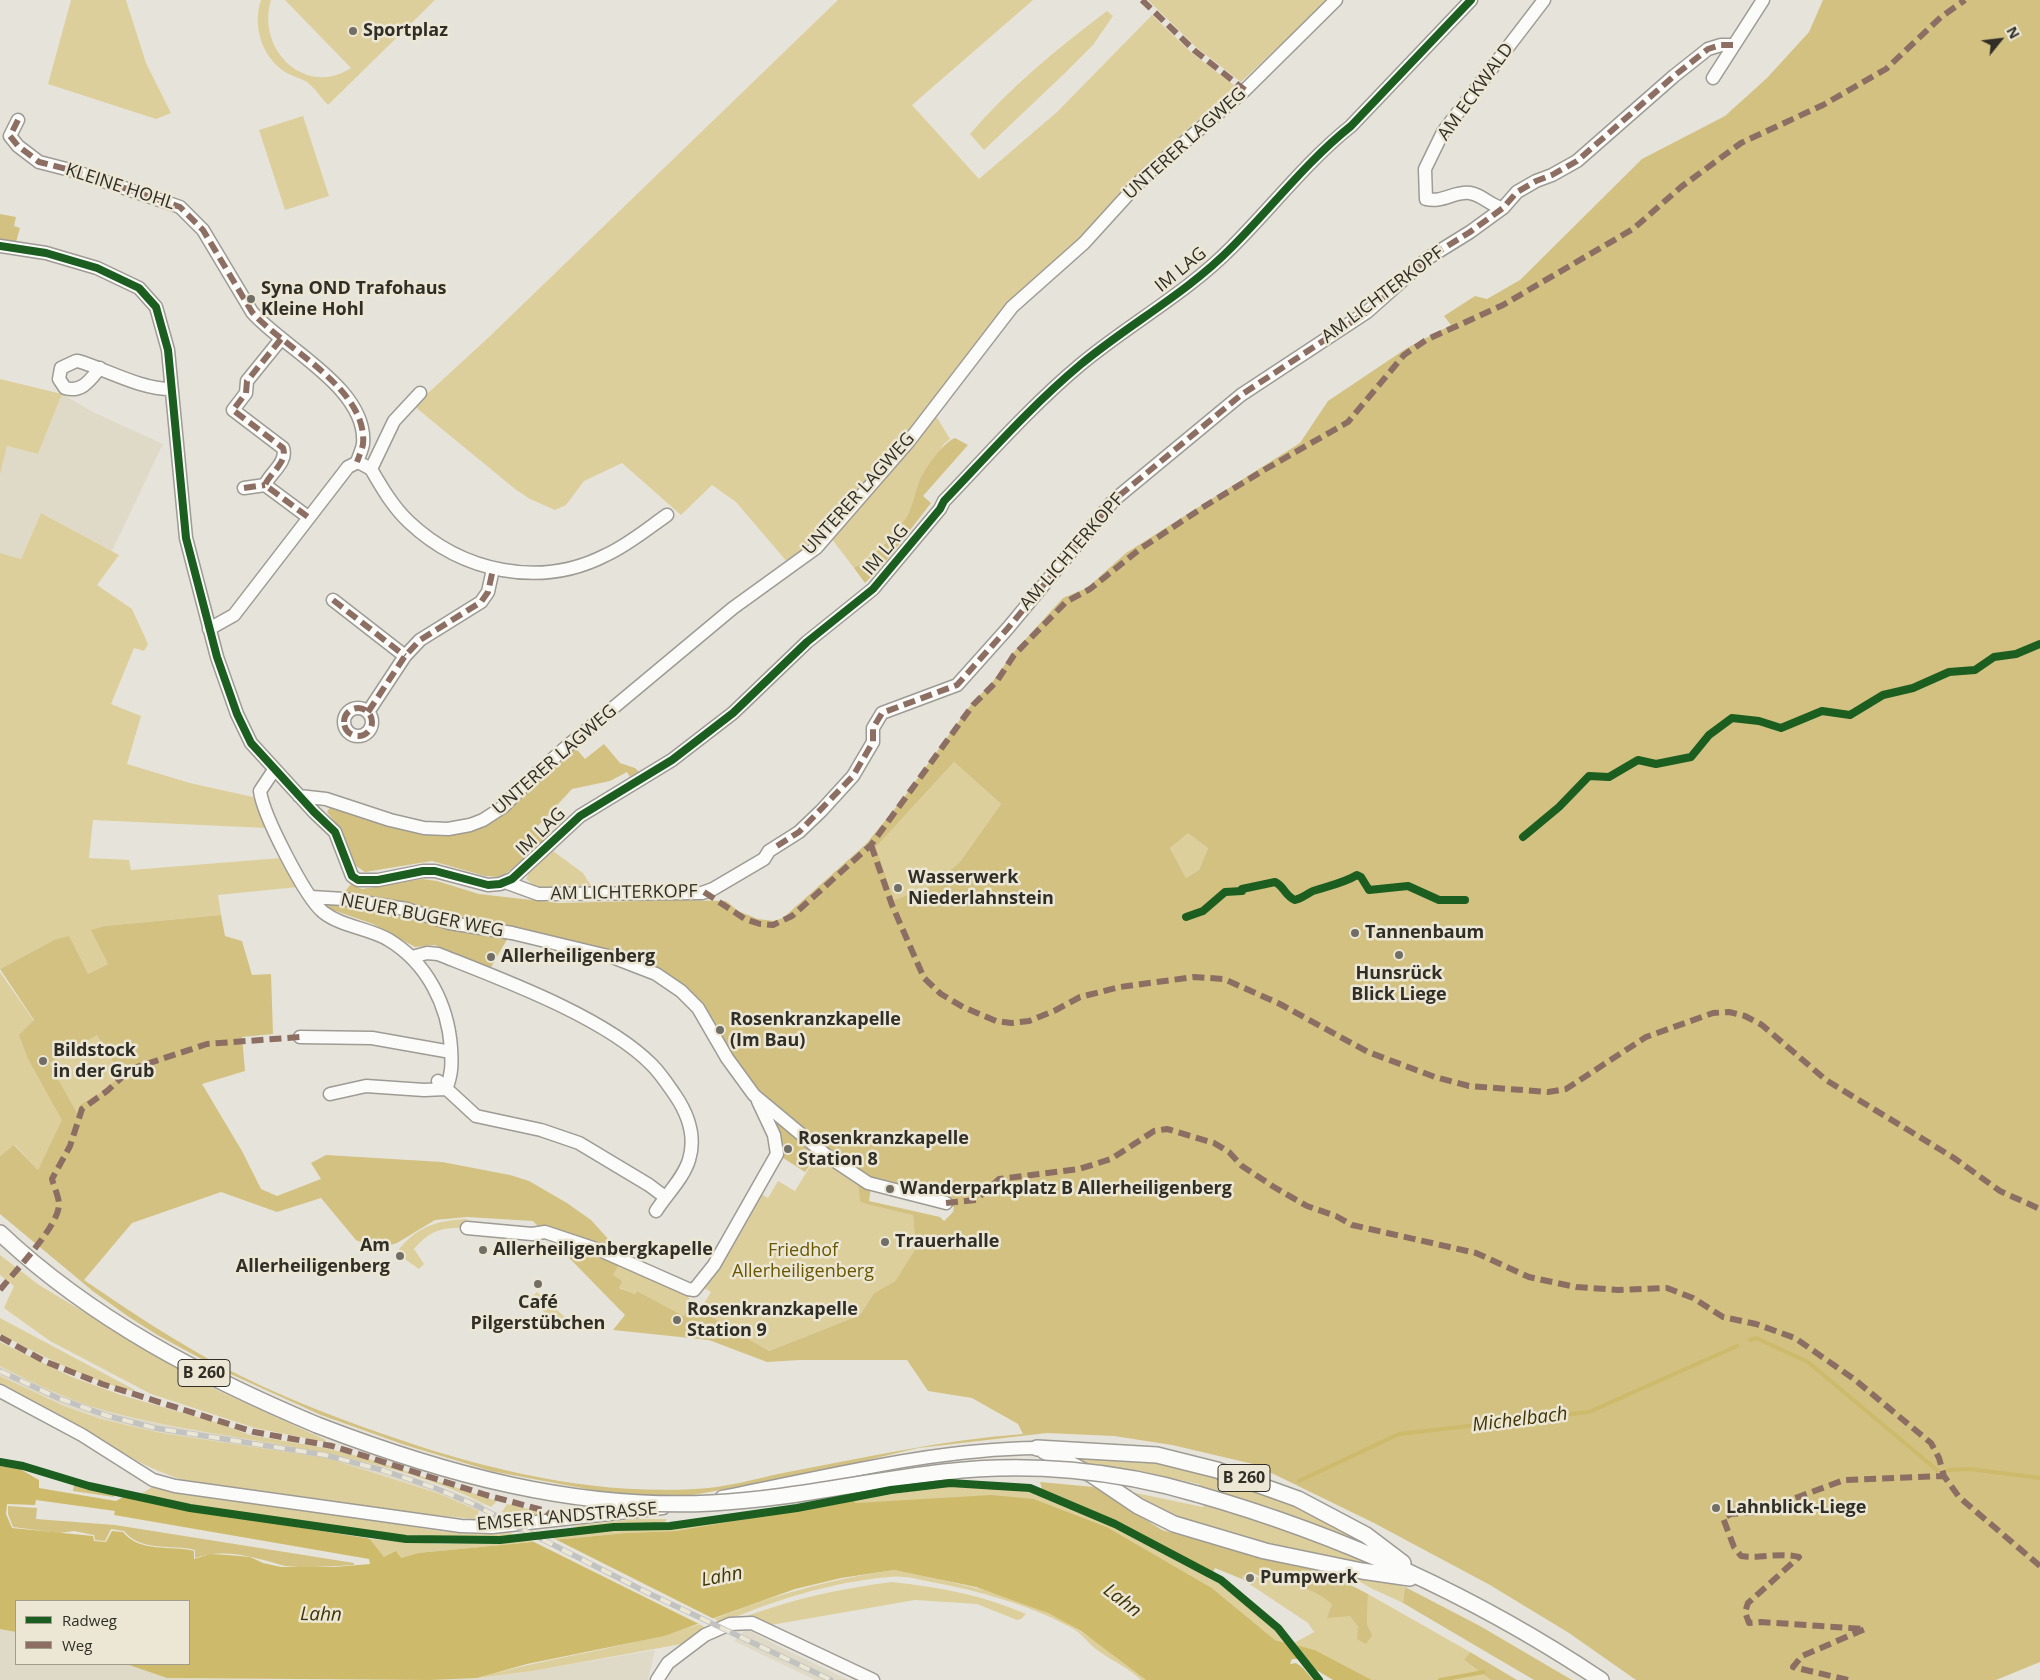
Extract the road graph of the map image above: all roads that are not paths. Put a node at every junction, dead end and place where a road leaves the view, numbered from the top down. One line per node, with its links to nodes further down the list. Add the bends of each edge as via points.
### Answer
1 (1336, 0): 26 (street, UNTERER LAGWEG, via 1245,90 1144,177 1084,243 1012,307 910,441 816,548 733,608 530,778 503,807 470,825 424,828 326,799)
2 (1471, 0): 27 (street, IM LAG, via 1351,126 1264,211 1232,248 1180,292 1080,365 1046,397 944,501 874,589 807,642 707,735 580,816 522,871)
3 (1544, 0): 8 (street, AM ECKWALD, via 1443,132 1424,169 1426,199 1436,202 1471,193)
4 (1763, 0): 5 (street)
5 (1733, 45): 6 (street); 8 (street, AM LICHTERKOPF, via 1708,49 1577,161 1530,184)
6 (1713, 78)
7 (18, 120): 10 (street, KLEINE HOHL, via 10,136 39,162 172,203 188,213 203,230 249,308)
8 (1503, 208): 27 (street, AM LICHTERKOPF, via 1428,258 1367,312 1242,395 1114,500 957,684 882,713 873,728 873,742 853,776 799,832 770,850 764,859 702,893 538,894)
9 (0, 246): 12 (street, via 72,259 121,278 146,294 161,319)
10 (281, 339): 14 (street, KLEINE HOHL, via 328,376 355,412 362,436); 16 (street, via 247,381 246,393 233,410 284,450 283,460)
11 (100, 368): 12 (street, via 148,387)
12 (172, 389): 22 (street, via 186,538)
13 (420, 393): 15 (street, via 393,424)
14 (357, 462): 15 (street); 19 (street, via 339,476)
15 (371, 469): 20 (street, via 408,521 430,539 464,559)
16 (265, 485): 17 (street); 19 (street)
17 (244, 488)
18 (667, 515): 20 (street, via 607,555 574,568 531,574)
19 (308, 517): 22 (street, via 234,615)
20 (493, 569): 23 (street, via 488,592 481,602 420,640)
21 (333, 600): 23 (street)
22 (209, 628): 25 (street, via 237,714 251,742)
23 (405, 656): 24 (street)
24 (368, 712)
25 (274, 770): 26 (street); 28 (street, via 260,791 264,807)
26 (299, 796): 27 (street, via 335,832 350,872 357,880 378,880 426,871 485,885)
27 (505, 882)
28 (311, 897): 29 (street, via 324,912 386,938); 34 (street, NEUER BUGER WEG, via 406,909 450,923 511,932 638,966 681,991 698,1008 727,1058)
29 (412, 957): 31 (street, via 441,1002 449,1023); 35 (street, via 438,954 547,1000 620,1040 653,1066 681,1104 690,1131 689,1160)
30 (300, 1037): 31 (street, via 372,1038)
31 (451, 1052): 32 (street, via 451,1076)
32 (442, 1085): 33 (street, via 424,1090 366,1086); 35 (street, via 476,1116 541,1130 579,1143)
33 (330, 1094)
34 (754, 1095): 36 (street, NEUER BUGER WEG, via 826,1155 867,1183); 38 (street, via 774,1135 777,1154 714,1265 694,1290 602,1251 545,1232 532,1234)
35 (665, 1197): 37 (street)
36 (946, 1202)
37 (656, 1211)
38 (468, 1228)
39 (4, 1236): 42 (main road, B 260, bridge, via 97,1310 149,1343 236,1389 318,1425 404,1457 509,1486 609,1501 677,1504 745,1501 944,1472 1010,1468 1108,1474 1173,1487 1243,1507 1317,1533)
40 (0, 1391): 41 (street, EMSER LANDSTRASSE, via 164,1484 462,1526 492,1527 658,1509 916,1460 1008,1448)
41 (1037, 1448): 42 (main road, B 260, via 1092,1475 1138,1506 1174,1524 1265,1551); 42 (main road, B 260, via 1157,1455 1256,1482 1298,1499 1366,1535)
42 (1426, 1580): 45 (main road, B 260, via 1544,1643)
43 (657, 1680): 44 (street, via 668,1663 705,1635 730,1624 752,1623)
44 (873, 1680)
45 (1601, 1680)

